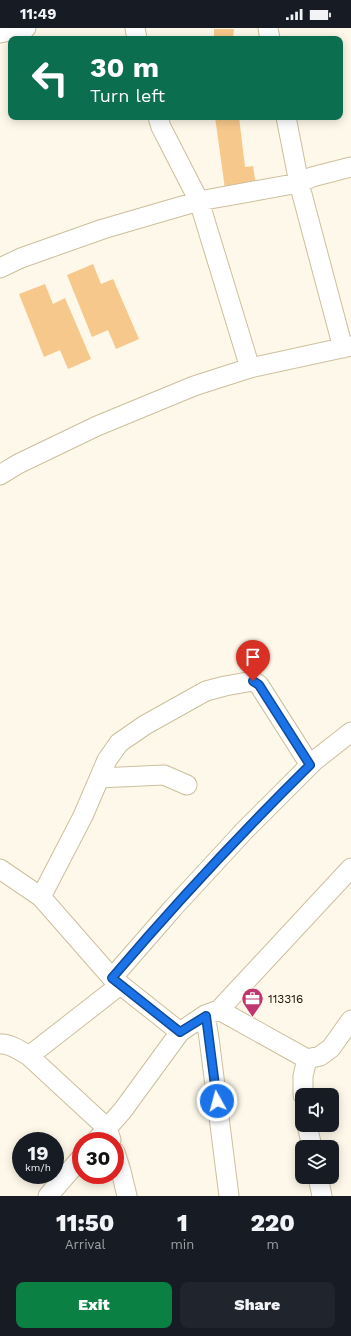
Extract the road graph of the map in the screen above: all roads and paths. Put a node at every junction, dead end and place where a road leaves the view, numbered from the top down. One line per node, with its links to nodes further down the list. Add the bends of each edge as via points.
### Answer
1 (26, 28): 2 (street)
2 (0, 33)
3 (159, 120): 7 (street)
4 (287, 120): 6 (street)
5 (351, 167): 6 (street)
6 (299, 183): 7 (street); 9 (street)
7 (199, 201): 8 (street, via 103,229); 10 (street)
8 (0, 268)
9 (347, 347): 10 (street)
10 (250, 368): 11 (street, via 194,386 97,426)
11 (0, 475)
12 (351, 732): 13 (street)
13 (310, 765): 14 (street, via 259,685 253,681 206,692 145,725 119,743); 19 (street, via 178,902)
14 (99, 778): 15 (street, via 164,775); 18 (street, via 83,816)
15 (187, 785)
16 (351, 868): 20 (street)
17 (0, 869): 18 (street)
18 (41, 897): 19 (street)
19 (116, 981): 22 (street); 24 (street)
20 (212, 1013): 22 (street); 25 (street); 34 (street, via 209,1038)
21 (351, 1020): 25 (street, via 331,1048 320,1056)
22 (180, 1032): 28 (street)
23 (0, 1044): 24 (street)
24 (29, 1056): 27 (street)
25 (307, 1059): 26 (street)
26 (303, 1088)
27 (100, 1132)
28 (108, 1132)
29 (72, 1168): 32 (street)
30 (124, 1184): 33 (street)
31 (319, 1184): 35 (street)
32 (48, 1196)
33 (126, 1196)
34 (229, 1196)
35 (322, 1196)

